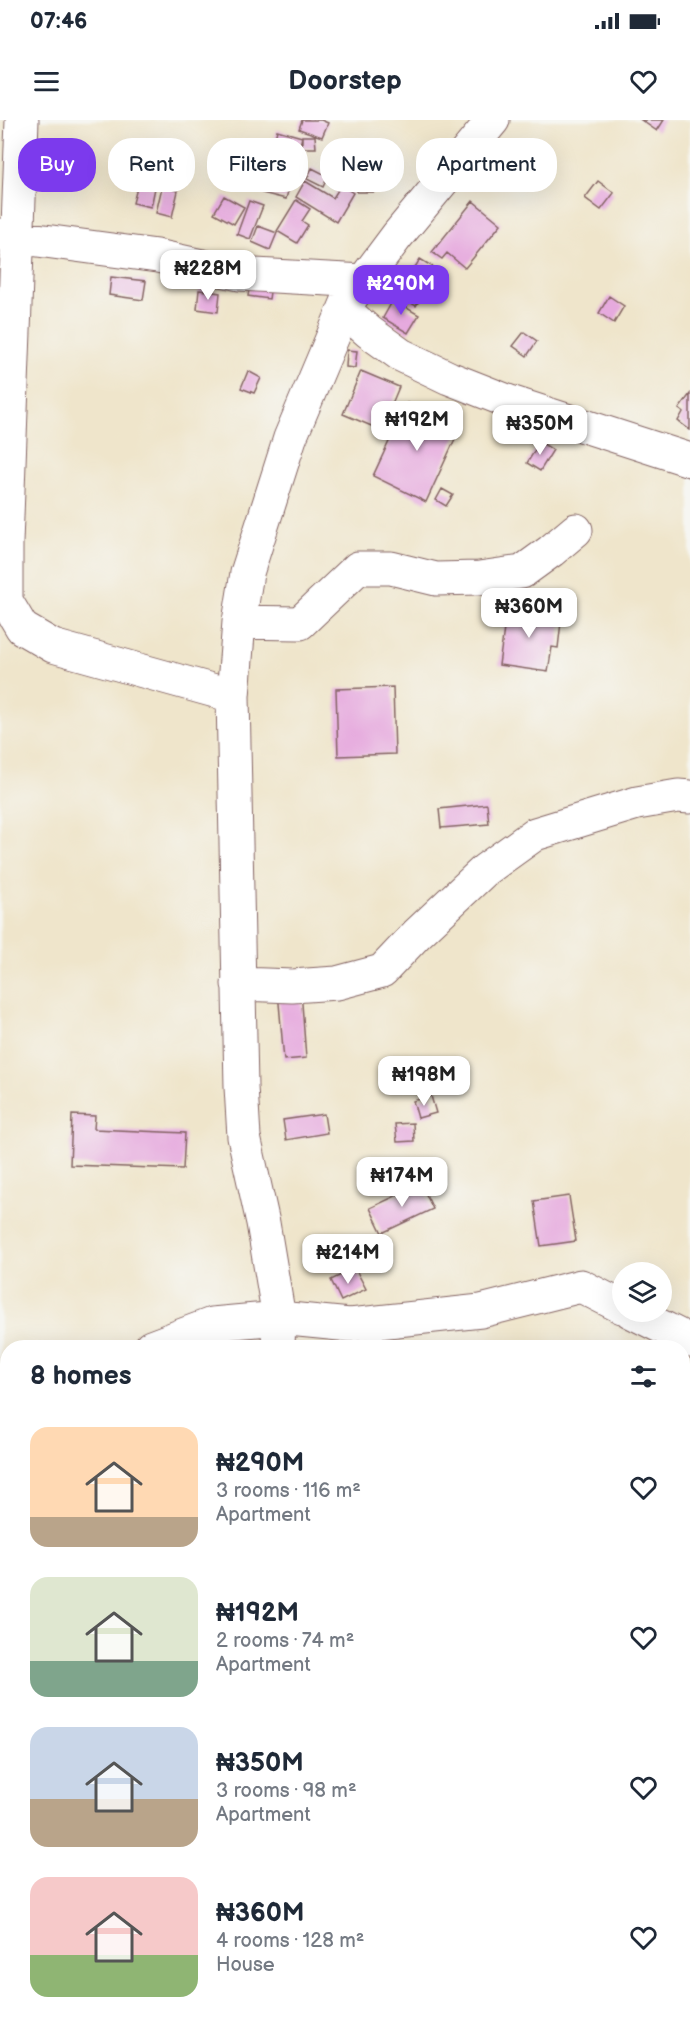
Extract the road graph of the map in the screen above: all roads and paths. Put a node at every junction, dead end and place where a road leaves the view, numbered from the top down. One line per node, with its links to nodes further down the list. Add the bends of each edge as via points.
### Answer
1 (22, 120): 3 (street)
2 (493, 120): 4 (street)
3 (9, 236): 4 (street, via 157,256 239,273); 9 (street, via 6,601 22,628 53,646)
4 (364, 281): 5 (street)
5 (344, 310): 6 (street, via 401,355 449,378 510,402); 8 (street, via 290,438 247,573)
6 (690, 460)
7 (576, 531): 8 (street, via 522,572 436,579 391,568 358,568 300,623)
8 (239, 622): 9 (street)
9 (233, 696): 11 (street)
10 (690, 797): 11 (street, via 638,803 535,834 485,870 382,971 337,983)
11 (238, 984): 14 (street, via 244,1137 263,1223)
12 (612, 1302): 14 (street, via 580,1286 481,1311)
13 (652, 1322): 16 (street)
14 (279, 1333): 15 (street, via 212,1324)
15 (170, 1340)
16 (688, 1340)

